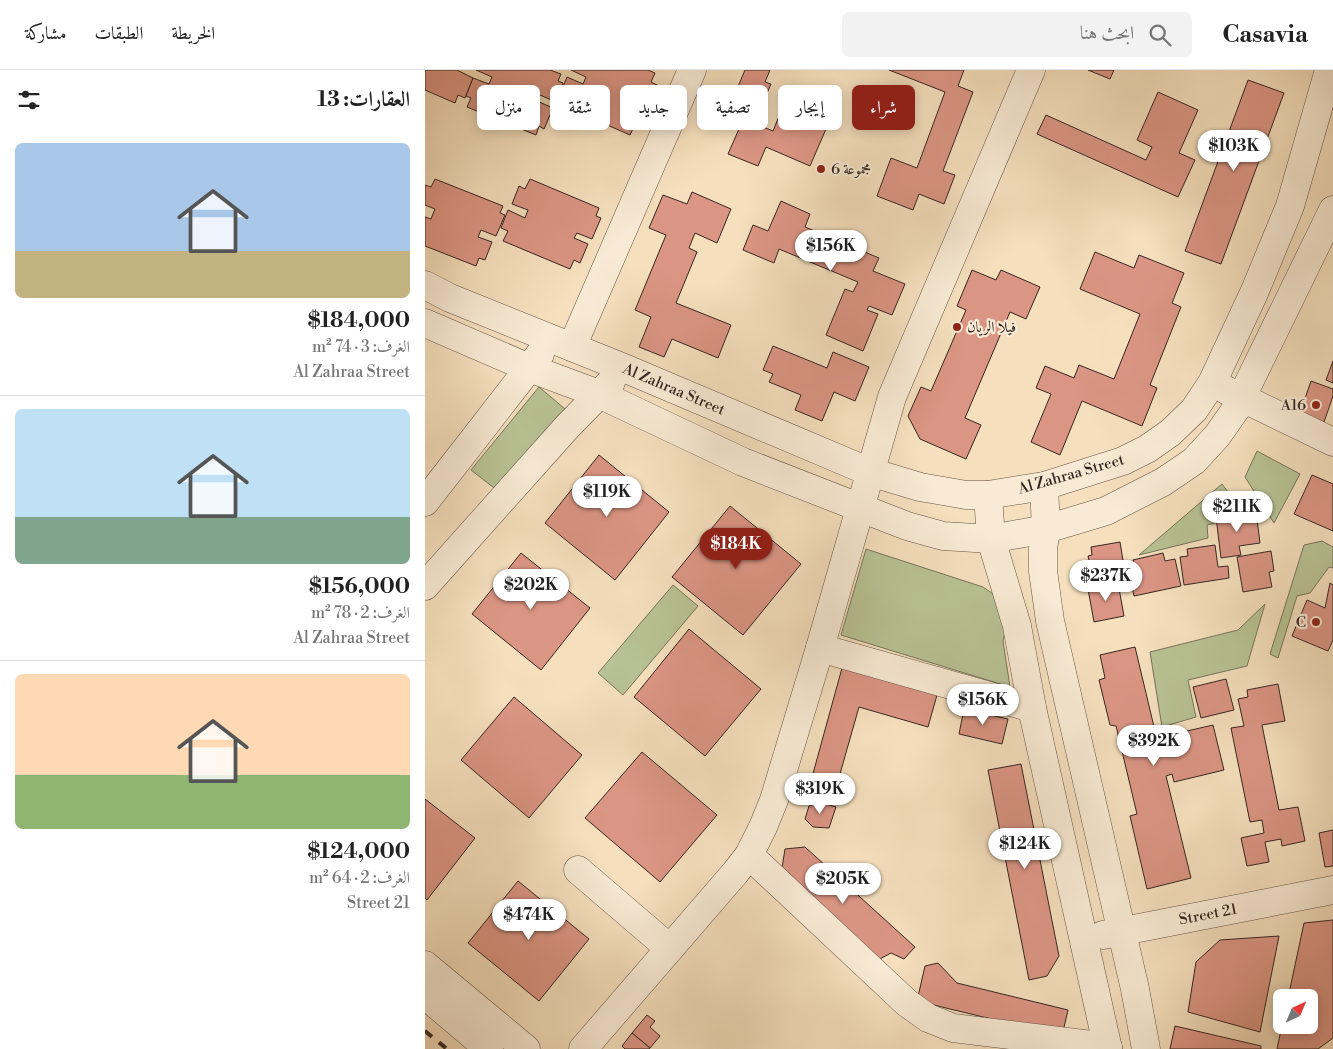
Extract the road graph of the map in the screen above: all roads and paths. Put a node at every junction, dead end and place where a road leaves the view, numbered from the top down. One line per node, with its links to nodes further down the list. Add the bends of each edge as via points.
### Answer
1 (692, 70): 8 (street)
2 (1031, 70): 15 (street, via 901,374 882,427)
3 (1329, 70): 4 (street, Al Zahraa Street)
4 (1291, 206): 5 (street); 11 (street, Al Zahraa Street)
5 (1330, 216): 13 (street)
6 (425, 284): 8 (street, Al Zahraa Street, via 450,298)
7 (425, 323): 9 (street)
8 (562, 343): 9 (street); 10 (street, Al Zahraa Street)
9 (529, 368): 12 (street); 18 (street)
10 (624, 368): 12 (street); 15 (street, Al Zahraa Street)
11 (1213, 383): 13 (street); 16 (street, Al Zahraa Street, via 1194,410 1147,449 1123,461)
12 (599, 394): 19 (street, via 743,462); 22 (street)
13 (1242, 397): 14 (street); 20 (street, via 1217,436 1194,461 1163,482 1106,511)
14 (1333, 442)
15 (871, 472): 17 (street, Al Zahraa Street, via 941,492); 19 (street)
16 (1044, 486): 17 (street, Al Zahraa Street); 20 (street)
17 (988, 496): 21 (street)
18 (425, 502)
19 (860, 509): 21 (street, via 943,536); 23 (street)
20 (1046, 528): 21 (street); 28 (street, via 1043,571 1050,621)
21 (991, 539): 24 (street, via 1017,626)
22 (425, 586)
23 (820, 648): 24 (street); 25 (street, via 774,800)
24 (1032, 708): 29 (street)
25 (749, 855): 30 (street); 33 (street, via 907,1003 928,1018 953,1028)
26 (578, 870): 30 (street)
27 (1333, 890): 28 (street, Street 21)
28 (1121, 932): 29 (street, Street 21); 37 (street)
29 (1084, 939): 33 (street)
30 (669, 948): 36 (street)
31 (425, 965): 35 (street)
32 (425, 995): 34 (street)
33 (1108, 1048)
34 (489, 1049)
35 (526, 1049)
36 (583, 1049)
37 (1146, 1049)

